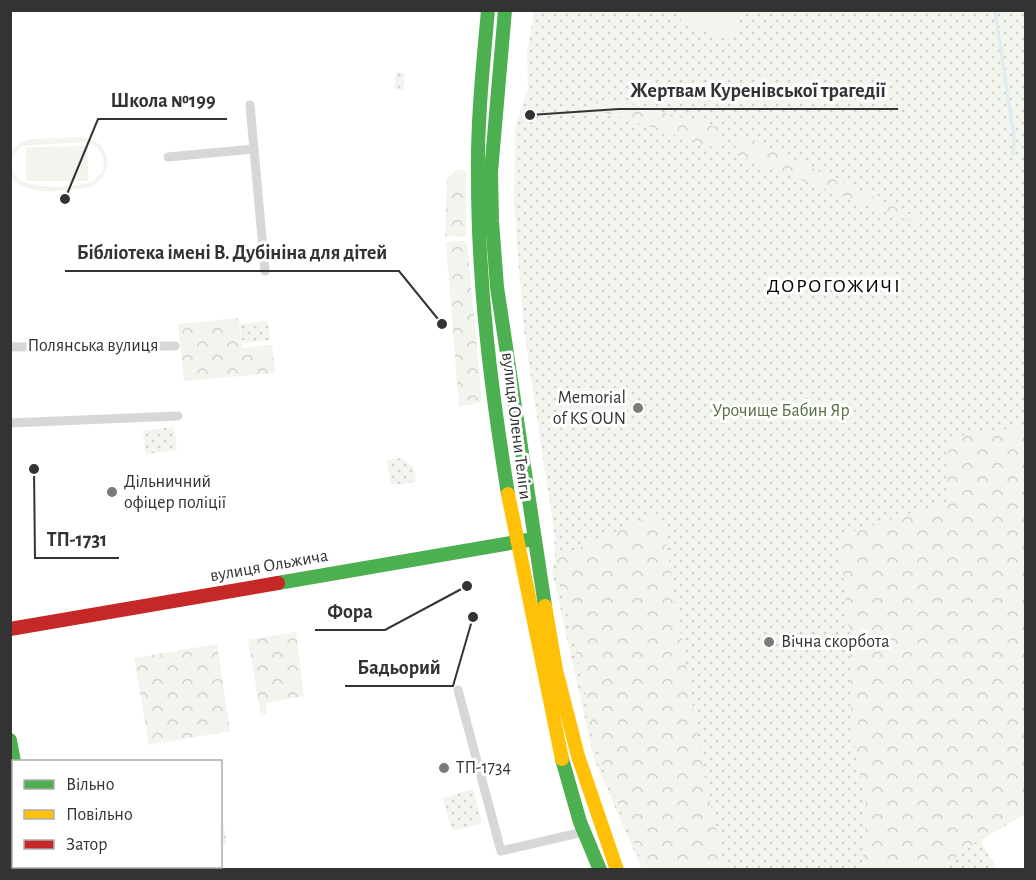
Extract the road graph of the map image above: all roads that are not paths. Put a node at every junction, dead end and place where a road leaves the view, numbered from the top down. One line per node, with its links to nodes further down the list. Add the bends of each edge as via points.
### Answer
1 (488, 10): 12 (main road, вулиця Олени Теліги, via 475,173 476,238)
2 (505, 10): 11 (main road, вулиця Олени Теліги, via 493,127 492,221 497,287)
3 (250, 105): 4 (street)
4 (254, 149): 5 (street); 6 (street)
5 (168, 157)
6 (265, 271)
7 (175, 346): 8 (street, Полянська вулиця)
8 (10, 347)
9 (178, 416): 10 (street)
10 (10, 423)
11 (532, 539): 12 (main road, вулиця Ольжича); 17 (main road, вулиця Олени Теліги, via 566,712)
12 (514, 542): 13 (main road, вулиця Ольжича); 18 (main road, вулиця Олени Теліги, via 554,729)
13 (10, 629)
14 (458, 690): 18 (street, via 501,851)
15 (10, 740): 16 (main road)
16 (14, 760)
17 (603, 830): 21 (main road, вулиця Олени Теліги); 22 (main road, вулиця Олени Теліги)
18 (584, 835): 19 (main road, вулиця Олени Теліги); 20 (main road, вулиця Олени Теліги)
19 (595, 870)
20 (600, 870)
21 (617, 870)
22 (626, 870)

